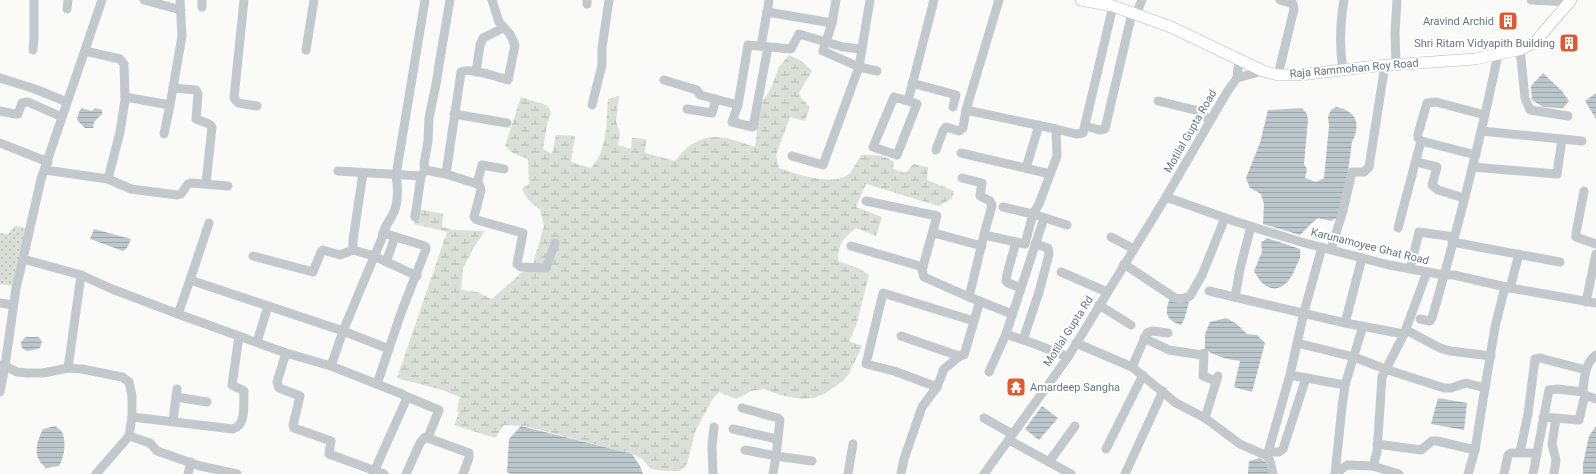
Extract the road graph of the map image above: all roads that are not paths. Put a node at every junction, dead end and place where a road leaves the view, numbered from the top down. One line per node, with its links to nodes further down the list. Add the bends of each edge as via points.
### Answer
1 (34, 0): 34 (street)
2 (102, 0): 36 (street)
3 (144, 0): 25 (street)
4 (180, 0): 25 (street)
5 (244, 0): 59 (street, via 234,98 238,103)
6 (314, 0): 35 (street)
7 (426, 0): 93 (street)
8 (450, 0): 90 (street, via 429,118)
9 (492, 0): 29 (street)
10 (609, 0): 57 (street, via 602,64)
11 (769, 0): 26 (street)
12 (836, 0): 28 (street)
13 (870, 0): 32 (street)
14 (934, 0): 49 (street)
15 (998, 0): 62 (street)
16 (1081, 0): 22 (main road, Raja Rammohan Roy Road)
17 (1142, 0): 27 (street)
18 (1280, 0): 45 (street, via 1290,2 1294,9)
19 (1344, 0): 41 (street, via 1340,47)
20 (1397, 0): 39 (street)
21 (1530, 0): 23 (street)
22 (1093, 1): 24 (main road, Raja Rammohan Roy Road)
23 (1570, 1): 33 (main road, Raja Rammohan Roy Road, via 1536,41)
24 (1113, 6): 27 (main road, Raja Rammohan Roy Road); 71 (street)
25 (180, 10): 50 (street, via 182,36)
26 (768, 12): 28 (street); 31 (street)
27 (1134, 14): 38 (main road, Raja Rammohan Roy Road, via 1171,27); 71 (street, via 1105,129)
28 (832, 24): 30 (street)
29 (503, 28): 44 (street, via 483,38); 44 (street, via 510,34 515,45 508,80)
30 (826, 41): 31 (street, via 799,34 791,49); 32 (street, via 843,47); 40 (street, via 823,51)
31 (764, 46): 58 (street, via 748,45); 58 (street, via 753,127 732,122)
32 (861, 49): 40 (street)
33 (1520, 49): 37 (main road, Raja Rammohan Roy Road); 66 (street, via 1525,98 1530,110)
34 (33, 50)
35 (306, 50)
36 (85, 51): 51 (street, via 123,61); 55 (street)
37 (1498, 54): 39 (main road, Raja Rammohan Roy Road, via 1475,59); 65 (street)
38 (1239, 60): 43 (main road, Raja Rammohan Roy Road); 47 (street, Motilal Gupta Road)
39 (1391, 64): 41 (main road, Raja Rammohan Roy Road); 124 (street, via 1368,168 1364,172 1352,172 1343,211)
40 (860, 67): 42 (street); 82 (street, via 823,165)
41 (1342, 70): 45 (main road, Raja Rammohan Roy Road, via 1299,75)
42 (877, 71)
43 (1263, 71): 45 (main road, Raja Rammohan Roy Road); 47 (street)
44 (476, 72): 64 (street, via 461,72)
45 (1278, 74)
46 (0, 78): 55 (street)
47 (1237, 78): 68 (street, Motilal Gupta Road)
48 (664, 80): 52 (street)
49 (912, 83): 53 (street); 60 (street, via 956,95)
50 (173, 88): 56 (street); 96 (street, via 196,90 196,119 212,127)
51 (125, 97): 56 (street); 95 (street, via 120,132)
52 (716, 99): 58 (street); 61 (street, via 712,113)
53 (908, 101): 53 (street, via 894,97 873,147 897,154 917,104)
54 (1158, 101): 68 (street, via 1199,111)
55 (67, 102): 67 (street)
56 (170, 105): 74 (street)
57 (592, 105)
58 (738, 105)
59 (257, 106)
60 (953, 107)
61 (687, 110)
62 (966, 110): 70 (street); 79 (street, via 961,131 946,127)
63 (0, 111): 67 (street, via 18,114 22,103 28,102)
64 (454, 114): 69 (street); 91 (street)
65 (1485, 115): 73 (street); 76 (street, via 1436,102 1427,103 1418,134)
66 (1568, 116)
67 (62, 117): 84 (street)
68 (1210, 121): 100 (street, Motilal Gupta Road)
69 (507, 123)
70 (1039, 125): 72 (street); 86 (street)
71 (1085, 126): 72 (street, via 1081,135)
72 (1056, 129): 92 (street, via 1057,156)
73 (1481, 131): 75 (street); 81 (street)
74 (164, 134)
75 (1562, 139): 77 (street); 85 (street, via 1557,174)
76 (1421, 141): 81 (street); 83 (street)
77 (1582, 141)
78 (0, 144): 84 (street)
79 (936, 150)
80 (960, 153): 86 (street)
81 (1476, 155): 85 (street)
82 (792, 156)
83 (1416, 162): 101 (street, via 1437,167 1432,185 1438,190); 111 (street)
84 (46, 166): 95 (street); 132 (street)
85 (1473, 167): 101 (street)
86 (1026, 168): 92 (street)
87 (504, 169): 97 (street, via 482,165)
88 (338, 171): 89 (street)
89 (363, 173): 93 (street); 125 (street)
90 (423, 173): 91 (street); 93 (street); 105 (street)
91 (446, 174): 97 (street)
92 (1050, 174): 104 (street)
93 (396, 175): 112 (street, via 396,204)
94 (962, 178): 114 (street, via 982,182 980,196 992,205)
95 (108, 179): 96 (street, via 131,189 177,195 181,194 188,184)
96 (206, 183): 98 (street)
97 (477, 184): 119 (street, via 481,190 474,217 523,233 518,266 546,268)
98 (228, 186)
99 (1584, 191): 121 (street, via 1576,237)
100 (1166, 197): 107 (street, Karunamoyee Ghat Road); 126 (street, Motilal Gupta Rd)
101 (1464, 198): 117 (street)
102 (866, 202): 113 (street, via 937,216)
103 (1002, 207): 104 (street)
104 (1033, 214): 106 (street); 118 (street, via 1025,244)
105 (415, 217)
106 (1044, 218): 109 (street); 120 (street)
107 (1225, 218): 110 (street, Karunamoyee Ghat Road); 135 (street, via 1202,275 1190,296 1175,298)
108 (209, 223): 143 (street)
109 (1067, 225)
110 (1251, 226): 124 (street, Karunamoyee Ghat Road); 149 (street)
111 (1398, 228)
112 (383, 233): 115 (street); 130 (street)
113 (934, 233): 123 (street); 136 (street)
114 (984, 235): 118 (street); 123 (street)
115 (395, 237): 133 (street); 142 (street, via 426,247)
116 (1111, 238): 126 (street)
117 (1453, 240): 127 (street); 137 (street, via 1419,232); 141 (street)
118 (1016, 242): 145 (street, via 1006,281)
119 (555, 243)
120 (1035, 244): 145 (street); 171 (street, via 1048,248 1049,254)
121 (1596, 244)
122 (851, 246): 136 (street)
123 (982, 246): 148 (street)
124 (1327, 248): 131 (street, Karunamoyee Ghat Road); 156 (street)
125 (353, 250): 129 (street, via 340,255 323,250 313,272); 130 (street)
126 (1134, 250): 135 (street, Motilal Gupta Rd)
127 (1519, 254): 134 (street); 144 (street)
128 (1596, 254): 151 (street)
129 (253, 256)
130 (374, 256): 133 (street); 164 (street)
131 (1362, 258): 137 (street, Karunamoyee Ghat Road); 161 (street)
132 (23, 259): 140 (street); 153 (street)
133 (386, 262): 142 (street)
134 (1560, 262)
135 (1124, 264): 147 (street, Motilal Gupta Rd)
136 (924, 267): 148 (street, via 924,277)
137 (1410, 269): 139 (street, Karunamoyee Ghat Road)
138 (1061, 272): 147 (street)
139 (1427, 272): 141 (street, Karunamoyee Ghat Road); 165 (street)
140 (81, 274): 157 (street, via 112,289); 185 (street)
141 (1444, 275): 144 (street, Karunamoyee Ghat Road, via 1454,274); 159 (street, via 1431,320)
142 (417, 276): 175 (street)
143 (190, 280): 155 (street); 157 (street)
144 (1507, 287): 151 (street, Karunamoyee Ghat Road); 179 (street, via 1495,327)
145 (1021, 288): 158 (street)
146 (1209, 291): 149 (street)
147 (1107, 292): 154 (street, Motilal Gupta Rd)
148 (969, 297): 150 (street)
149 (1236, 297): 156 (street)
150 (980, 301): 158 (street); 160 (street)
151 (1591, 302)
152 (0, 303): 153 (street)
153 (14, 305): 182 (street)
154 (1099, 305): 162 (street); 173 (street, Motilal Gupta Rd)
155 (268, 306): 164 (street); 172 (street)
156 (1304, 312): 161 (street); 174 (street)
157 (178, 314): 168 (street)
158 (1012, 314): 167 (street)
159 (1420, 320)
160 (974, 321): 178 (street, via 966,350 964,355); 194 (street, via 883,293 866,364)
161 (1345, 323): 163 (street)
162 (1131, 325)
163 (1363, 326): 165 (street); 181 (street)
164 (343, 331): 175 (street); 183 (street)
165 (1405, 332): 179 (street, via 1450,351); 186 (street)
166 (1168, 333): 170 (street, via 1149,331)
167 (1006, 334): 171 (street); 188 (street)
168 (239, 336): 172 (street); 208 (street, via 232,385 244,391 242,423 233,429)
169 (901, 336): 178 (street)
170 (1144, 338): 184 (street); 206 (street, via 1169,350 1203,354 1203,376 1217,378)
171 (1023, 340): 180 (street)
172 (257, 342): 176 (street)
173 (1076, 343): 180 (street, Motilal Gupta Rd); 184 (street)
174 (1297, 343): 181 (street); 190 (street)
175 (389, 349): 192 (street)
176 (286, 353): 183 (street); 229 (street, via 276,382 279,388 300,396 294,428 331,440 329,454)
177 (1596, 354): 187 (street, via 1591,358)
178 (960, 356): 194 (street, via 944,369)
179 (1491, 356): 195 (street)
180 (1068, 357): 214 (street, Motilal Gupta Rd)
181 (1354, 357): 186 (street); 193 (street)
182 (3, 365): 185 (street, via 17,372 27,373); 197 (street)
183 (331, 366): 192 (street)
184 (1132, 367): 189 (street)
185 (68, 368): 203 (street, via 122,376 126,379 132,396)
186 (1385, 369): 195 (street, via 1444,388 1466,384); 217 (street, via 1382,377)
187 (1586, 370): 198 (street); 221 (street, via 1544,358 1535,359)
188 (989, 372)
189 (1143, 375): 196 (street); 218 (street)
190 (1290, 375): 191 (street); 223 (street)
191 (1306, 378): 193 (street); 223 (street, via 1283,449)
192 (377, 384): 199 (street)
193 (1345, 385): 243 (street)
194 (937, 387): 238 (street, via 922,407)
195 (1486, 388): 220 (street)
196 (1163, 391): 206 (street, via 1176,403); 241 (street)
197 (0, 392)
198 (1584, 393): 200 (street); 204 (street, via 1548,390); 207 (street, via 1579,420)
199 (405, 396): 213 (street, via 439,410); 229 (street, via 406,400)
200 (1596, 399)
201 (207, 402): 208 (street, via 176,393)
202 (742, 408): 215 (street, via 779,418)
203 (132, 417): 208 (street); 212 (street)
204 (1543, 417): 207 (street); 222 (street)
205 (984, 418): 214 (street)
206 (1205, 418): 223 (street, via 1240,444)
207 (1556, 419): 248 (street, via 1552,444 1556,460)
208 (173, 422)
209 (1075, 426): 227 (street)
210 (714, 427): 235 (street)
211 (733, 429): 215 (street)
212 (128, 436): 226 (street, via 150,443 157,451); 230 (street)
213 (428, 437): 233 (street, via 422,438); 234 (street, via 469,453)
214 (1010, 437): 227 (street); 239 (street, Motilal Gupta Rd)
215 (777, 439): 224 (street)
216 (853, 444): 237 (street)
217 (1377, 444): 220 (street, via 1421,450 1432,441 1437,441); 228 (street)
218 (1106, 449)
219 (744, 450): 224 (street)
220 (1475, 450): 245 (street)
221 (1520, 452): 222 (street); 246 (street, via 1508,455)
222 (1536, 453): 247 (street)
223 (1267, 454): 242 (street)
224 (776, 456): 225 (street); 236 (street)
225 (812, 461)
226 (191, 462): 231 (street); 232 (street)
227 (1049, 462): 240 (street)
228 (1373, 466): 243 (street, via 1347,465); 244 (street)
229 (377, 473)
230 (96, 474)
231 (188, 474)
232 (237, 474)
233 (406, 474)
234 (462, 474)
235 (713, 474)
236 (773, 474)
237 (848, 474)
238 (901, 474)
239 (984, 474)
240 (1071, 474)
241 (1125, 474)
242 (1273, 474)
243 (1335, 474)
244 (1399, 474)
245 (1468, 474)
246 (1504, 474)
247 (1533, 474)
248 (1554, 474)

